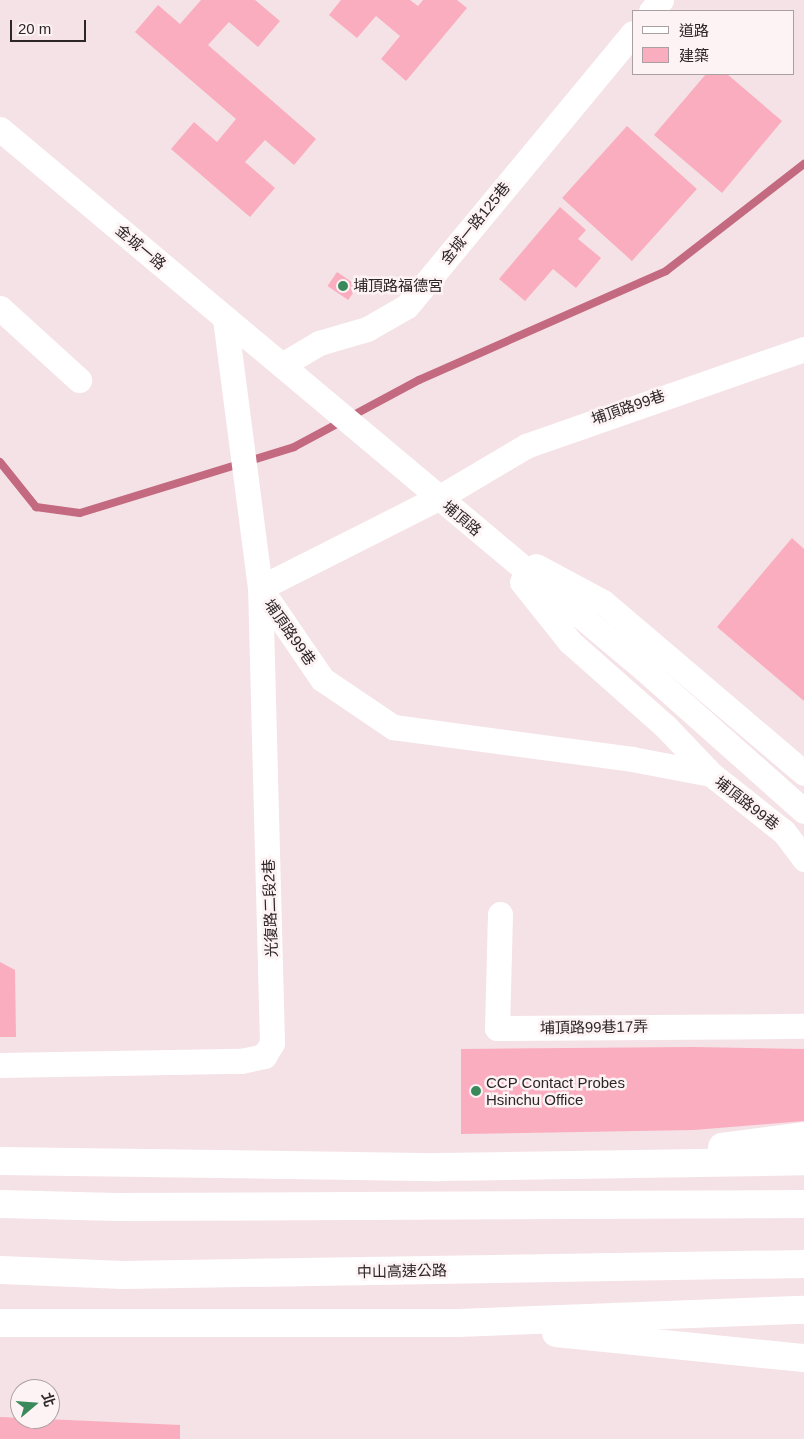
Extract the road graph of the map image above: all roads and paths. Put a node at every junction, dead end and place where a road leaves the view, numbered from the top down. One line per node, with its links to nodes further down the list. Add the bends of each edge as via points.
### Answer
1 (661, 0): 2 (street)
2 (653, 10)
3 (632, 34): 8 (street, 金城一路125巷, via 407,306 367,329 319,343)
4 (0, 129): 6 (street, 金城一路)
5 (0, 308): 9 (street)
6 (225, 318): 8 (street, 金城一路); 12 (street, 光復路二段2巷)
7 (804, 350): 10 (street, 埔頂路99巷, via 632,406 526,446)
8 (282, 365): 10 (street, 埔頂路)
9 (79, 380)
10 (438, 498): 11 (street, 埔頂路); 12 (street, 埔頂路99巷)
11 (488, 540): 13 (street, via 603,602); 14 (street, via 570,642 665,726); 15 (street, 埔頂路, via 644,669)
12 (260, 588): 14 (street, 埔頂路99巷, via 322,679 394,727 632,759); 19 (street, 光復路二段2巷, via 272,1043 264,1056 241,1061)
13 (804, 773)
14 (711, 774): 16 (street, 埔頂路99巷, via 784,832)
15 (804, 811)
16 (804, 859)
17 (500, 914): 18 (street, 埔頂路99巷17弄, via 497,1028)
18 (804, 1026)
19 (0, 1065)
20 (804, 1136): 23 (highway, via 740,1145)
21 (0, 1161): 23 (highway)
22 (804, 1161): 23 (highway)
23 (439, 1167)
24 (0, 1204): 25 (highway)
25 (804, 1204)
26 (804, 1264): 27 (highway, 中山高速公路, via 123,1275)
27 (0, 1270)
28 (804, 1310): 29 (highway)
29 (458, 1322): 30 (highway); 31 (highway)
30 (0, 1323)
31 (804, 1358)

